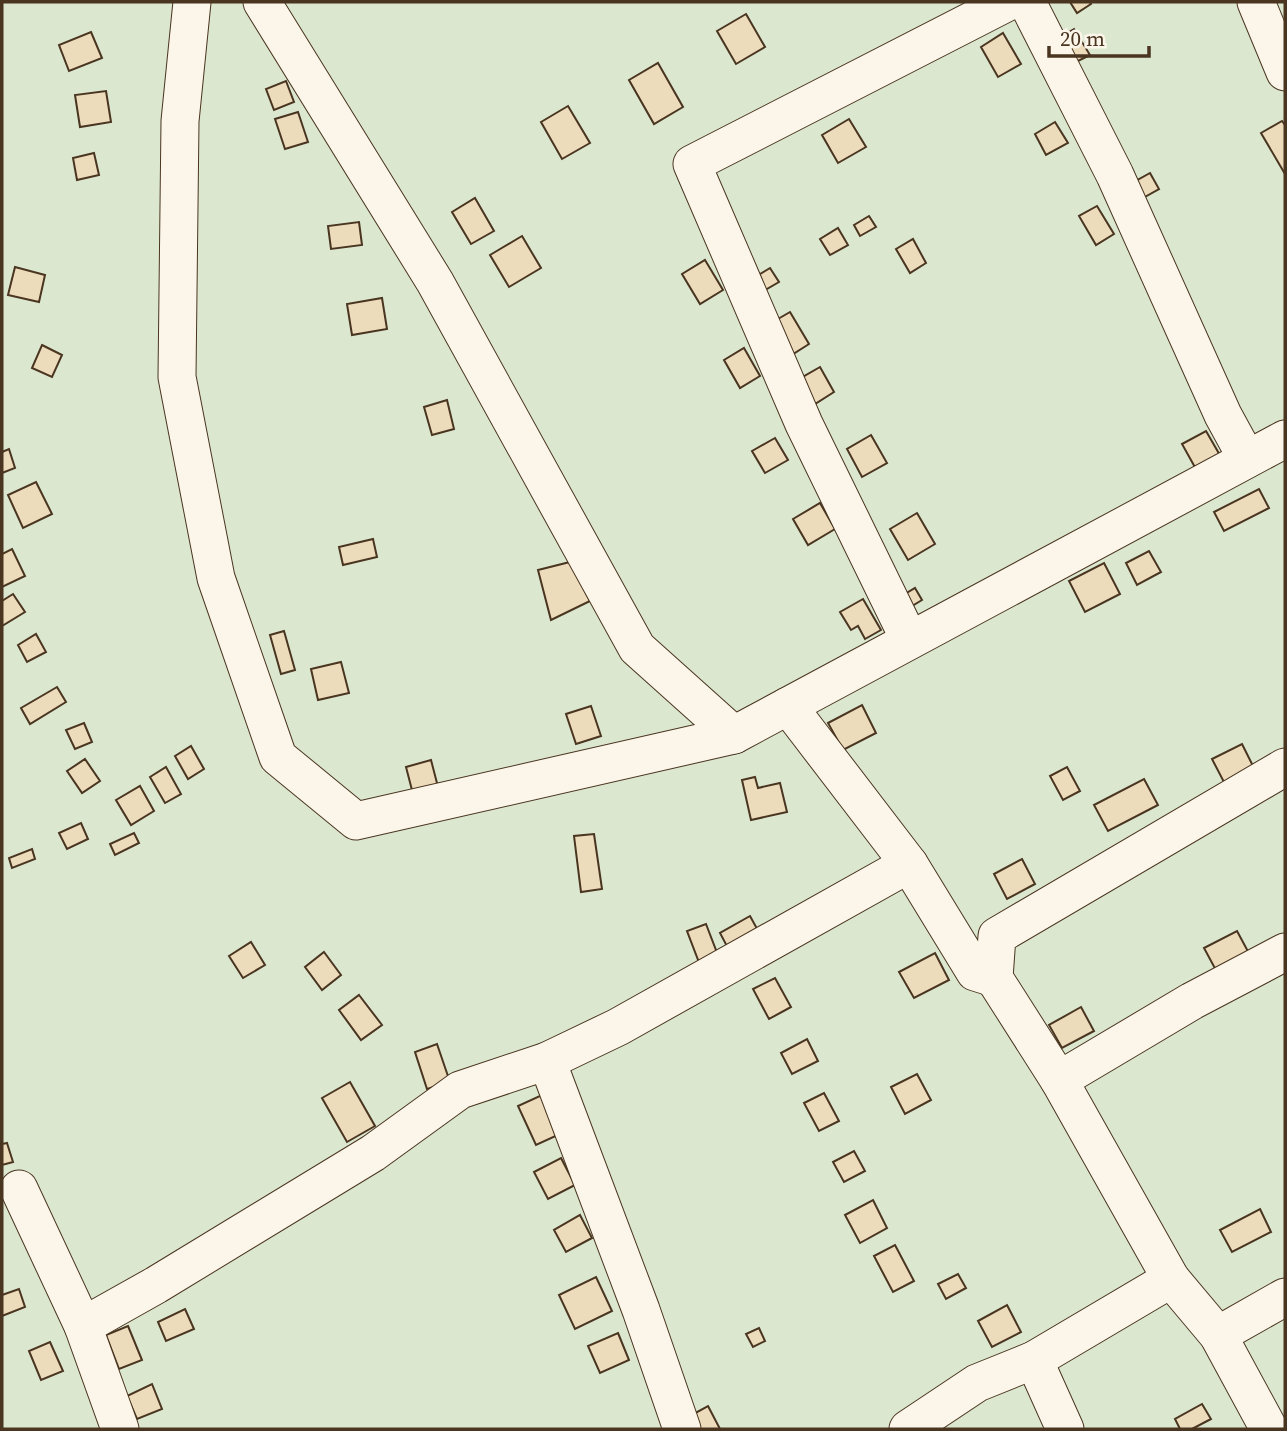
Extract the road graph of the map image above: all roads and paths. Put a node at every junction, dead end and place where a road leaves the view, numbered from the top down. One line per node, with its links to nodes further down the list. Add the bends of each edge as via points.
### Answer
1 (192, 2): 11 (lane, via 180,121 177,377 216,578 278,757 356,821)
2 (262, 2): 11 (lane, via 435,282 637,648)
3 (1007, 2): 9 (lane, via 692,164 804,424)
4 (1027, 2): 8 (lane, via 1115,175)
5 (1256, 2): 6 (lane)
6 (1285, 72)
7 (1285, 439): 8 (lane)
8 (1247, 459): 9 (lane)
9 (909, 639): 10 (lane)
10 (788, 706): 11 (lane); 13 (lane)
11 (734, 735)
12 (1285, 767): 15 (lane, via 997,936)
13 (909, 864): 15 (lane, via 975,972); 16 (lane, via 618,1027)
14 (1285, 952): 17 (lane)
15 (994, 978): 17 (lane)
16 (547, 1061): 21 (lane, via 460,1090 373,1153); 25 (lane)
17 (1059, 1080): 19 (lane)
18 (19, 1189): 21 (lane)
19 (1171, 1279): 22 (lane); 23 (lane)
20 (1285, 1297): 22 (lane)
21 (83, 1326): 24 (lane)
22 (1218, 1335): 28 (lane)
23 (1034, 1360): 26 (lane, via 977,1384); 27 (lane)
24 (120, 1429)
25 (682, 1429)
26 (908, 1429)
27 (1065, 1429)
28 (1269, 1429)

